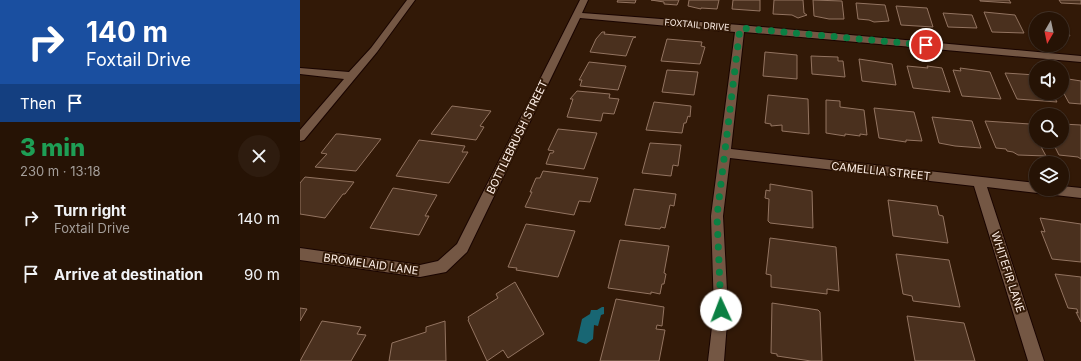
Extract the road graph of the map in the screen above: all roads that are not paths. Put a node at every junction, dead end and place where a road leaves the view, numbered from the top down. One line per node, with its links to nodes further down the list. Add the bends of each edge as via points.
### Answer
1 (411, 0): 7 (street)
2 (584, 0): 3 (street, BOTTLEBRUSH STREET)
3 (576, 15): 4 (street, FOXTAIL DRIVE); 15 (street, BOTTLEBRUSH STREET, via 462,248)
4 (740, 28): 5 (street, FOXTAIL DRIVE); 9 (street)
5 (1081, 59)
6 (300, 71): 7 (street)
7 (352, 76): 8 (street)
8 (300, 137)
9 (725, 154): 10 (street, CAMELLIA STREET); 16 (street, via 717,216 721,310)
10 (979, 182): 11 (street, CAMELLIA STREET); 17 (street, WHITEFIR LANE)
11 (1029, 187)
12 (1069, 192): 13 (street)
13 (1081, 193)
14 (300, 254): 15 (street, BROMELAID LANE, via 420,271)
15 (441, 267)
16 (716, 361)
17 (1036, 361)

